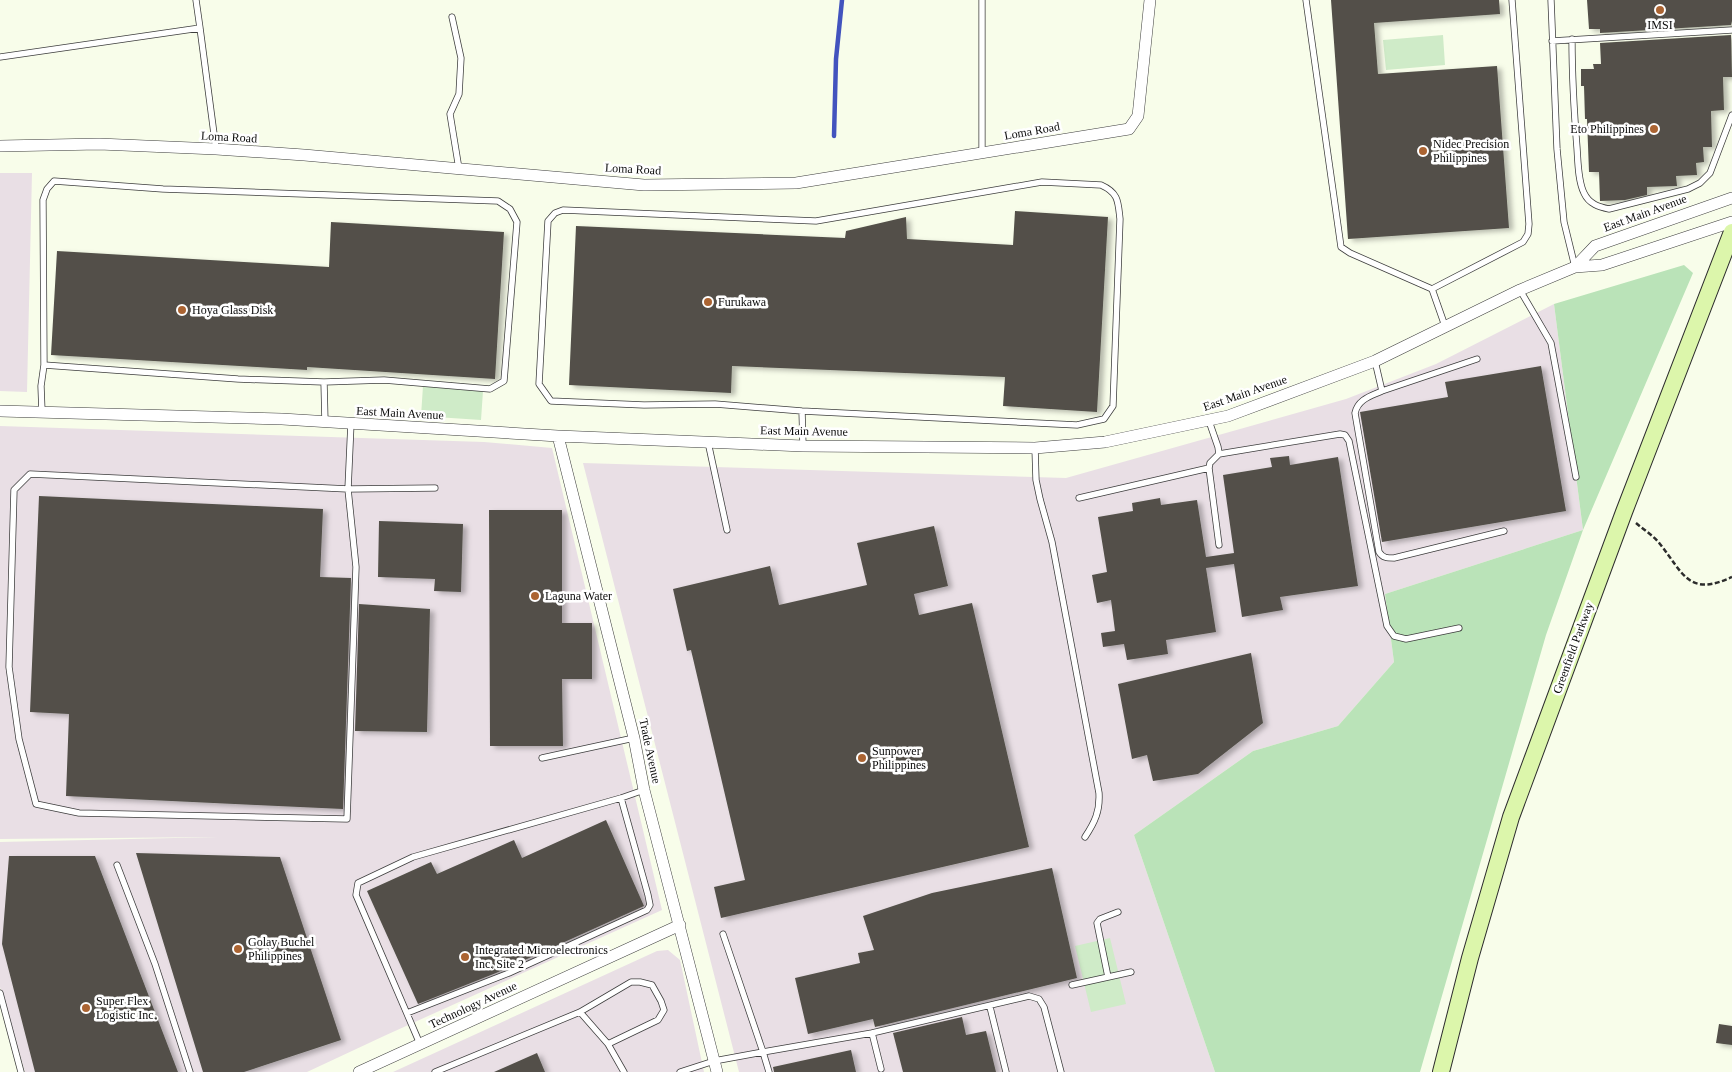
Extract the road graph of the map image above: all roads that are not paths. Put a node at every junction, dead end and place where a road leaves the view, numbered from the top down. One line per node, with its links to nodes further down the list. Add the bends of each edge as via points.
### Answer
1 (196, 0): 8 (lane)
2 (982, 0): 16 (lane)
3 (1150, 0): 16 (street, Loma Road, via 1138,116 1129,129)
4 (1306, 0): 22 (lane, via 1341,247)
5 (1512, 0): 22 (lane, via 1528,234 1523,242)
6 (1551, 0): 11 (lane)
7 (452, 17): 17 (lane, via 461,58 459,94 450,114)
8 (200, 28): 12 (lane); 15 (lane)
9 (1732, 30): 10 (lane)
10 (1572, 39): 11 (lane); 13 (lane, via 1572,88 1579,168 1584,193 1598,206 1609,209 1700,183 1710,173)
11 (1552, 41): 21 (lane, via 1564,222)
12 (0, 57)
13 (1732, 115)
14 (0, 146): 15 (street, Loma Road, via 99,144)
15 (216, 149): 17 (street, Loma Road)
16 (982, 154): 17 (street, Loma Road, via 796,183 644,185)
17 (459, 169)
18 (1732, 198): 21 (street, East Main Avenue, via 1595,246)
19 (1732, 222): 21 (street, East Main Avenue, via 1602,265)
20 (1732, 232): 81 (main road, Greenfield Parkway, via 1511,817)
21 (1575, 266): 23 (street, East Main Avenue)
22 (1432, 290): 24 (lane)
23 (1520, 290): 24 (street, East Main Avenue); 42 (lane, via 1551,343)
24 (1445, 326): 26 (street, East Main Avenue)
25 (1477, 359): 29 (lane)
26 (1375, 361): 29 (lane); 33 (street, East Main Avenue)
27 (44, 365): 28 (lane); 28 (lane, via 43,200 54,181 163,189 498,201 510,209 517,222 504,381 490,389 384,380); 32 (lane)
28 (324, 382): 34 (lane)
29 (1382, 391): 47 (lane, via 1361,401 1355,413 1382,556 1394,558)
30 (0, 410): 32 (street, East Main Avenue)
31 (802, 411): 31 (lane, via 715,404 644,406 551,401 539,384 548,221 563,210 816,221 1042,182 1101,185 1117,197 1120,219 1113,406 1104,419 1077,425); 38 (lane)
32 (42, 412): 34 (street, East Main Avenue)
33 (1210, 421): 39 (street, East Main Avenue, via 1105,442); 40 (lane)
34 (325, 422): 35 (street, East Main Avenue)
35 (351, 423): 36 (street, East Main Avenue); 44 (lane)
36 (558, 436): 37 (street, East Main Avenue); 50 (street, Trade Avenue)
37 (708, 442): 38 (street, East Main Avenue); 46 (lane)
38 (802, 446): 39 (street, East Main Avenue)
39 (1034, 448): 54 (lane, via 1036,480 1052,542 1099,794 1100,808)
40 (1219, 454): 41 (lane); 49 (lane, via 1345,435 1349,441 1387,626 1394,636 1406,639)
41 (1209, 468): 45 (lane); 48 (lane)
42 (1576, 477)
43 (436, 488): 44 (lane)
44 (348, 489): 44 (lane, via 30,474 14,490 9,667 19,739 36,804 79,813 347,819 356,567)
45 (1079, 498)
46 (727, 530)
47 (1504, 530)
48 (1219, 545)
49 (1459, 628)
50 (634, 738): 51 (lane); 52 (street, Trade Avenue)
51 (542, 758)
52 (644, 790): 53 (lane); 57 (street, Trade Avenue)
53 (621, 798): 65 (lane, via 648,895 648,910 509,973); 65 (lane, via 413,857 358,883 356,895)
54 (1085, 836)
55 (117, 865): 73 (lane, via 155,964)
56 (1118, 912): 60 (lane, via 1097,923)
57 (680, 925): 67 (street, Technology Avenue); 70 (street, Trade Avenue)
58 (723, 934): 69 (lane)
59 (1131, 972): 60 (lane)
60 (1108, 977): 61 (lane)
61 (1072, 985)
62 (0, 992): 72 (lane)
63 (990, 1006): 66 (lane); 79 (lane); 80 (lane, via 1029,996 1039,999)
64 (580, 1012): 68 (lane); 68 (lane, via 631,982 652,985 664,1010 658,1020); 75 (lane)
65 (407, 1013): 67 (lane)
66 (872, 1033): 69 (lane); 71 (lane)
67 (420, 1044): 74 (street, Technology Avenue)
68 (608, 1044): 76 (lane)
69 (763, 1052): 70 (lane); 78 (lane)
70 (716, 1066): 77 (lane)
71 (881, 1069)
72 (20, 1072)
73 (190, 1072)
74 (359, 1072)
75 (435, 1072)
76 (624, 1072)
77 (680, 1072)
78 (769, 1072)
79 (1006, 1072)
80 (1061, 1072)
81 (1441, 1072)

